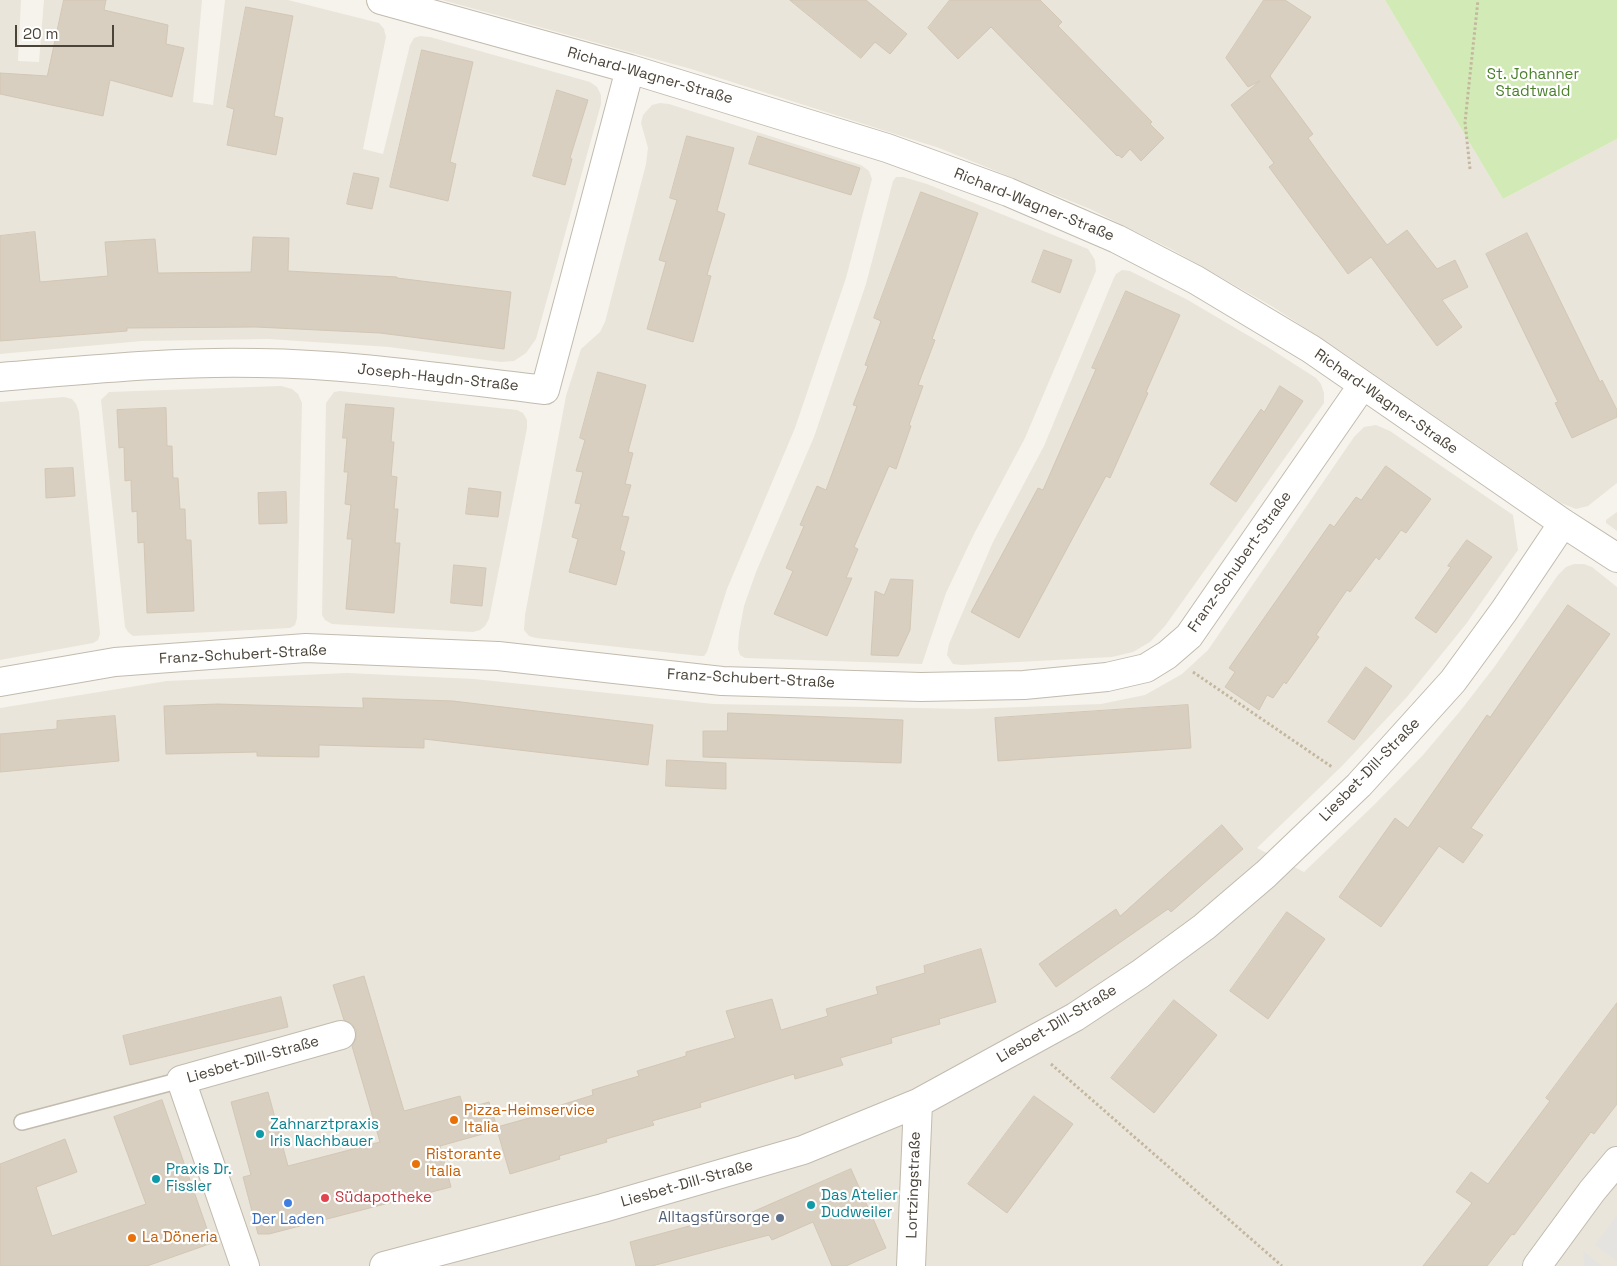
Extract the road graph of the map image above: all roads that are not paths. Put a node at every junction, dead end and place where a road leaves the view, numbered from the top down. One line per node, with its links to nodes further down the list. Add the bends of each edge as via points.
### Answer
1 (381, 0): 2 (street, Richard-Wagner-Straße)
2 (630, 69): 3 (street, Joseph-Haydn-Straße, via 545,390 396,373 259,363 202,362); 4 (street, Richard-Wagner-Straße, via 894,150 1008,192 1117,239 1196,280)
3 (0, 377)
4 (1362, 386): 5 (street, Richard-Wagner-Straße); 7 (street, Franz-Schubert-Straße, via 1189,636 1146,668 1107,677 1015,686 921,688 722,681 498,656 306,648 115,662)
5 (1564, 524): 6 (street, Richard-Wagner-Straße); 10 (street, Liesbet-Dill-Straße, via 1453,681 1359,785 1266,874 1204,927 1075,1017)
6 (1617, 558)
7 (0, 682)
8 (341, 1035): 9 (street, Liesbet-Dill-Straße)
9 (181, 1080): 11 (lane); 14 (street, Liesbet-Dill-Straße)
10 (918, 1103): 13 (street, Liesbet-Dill-Straße, via 803,1150 604,1208); 16 (street, Lortzingstraße)
11 (22, 1122)
12 (1617, 1161): 17 (street)
13 (471, 1255): 15 (street, Liesbet-Dill-Straße)
14 (245, 1266)
15 (384, 1266)
16 (911, 1266)
17 (1536, 1266)

